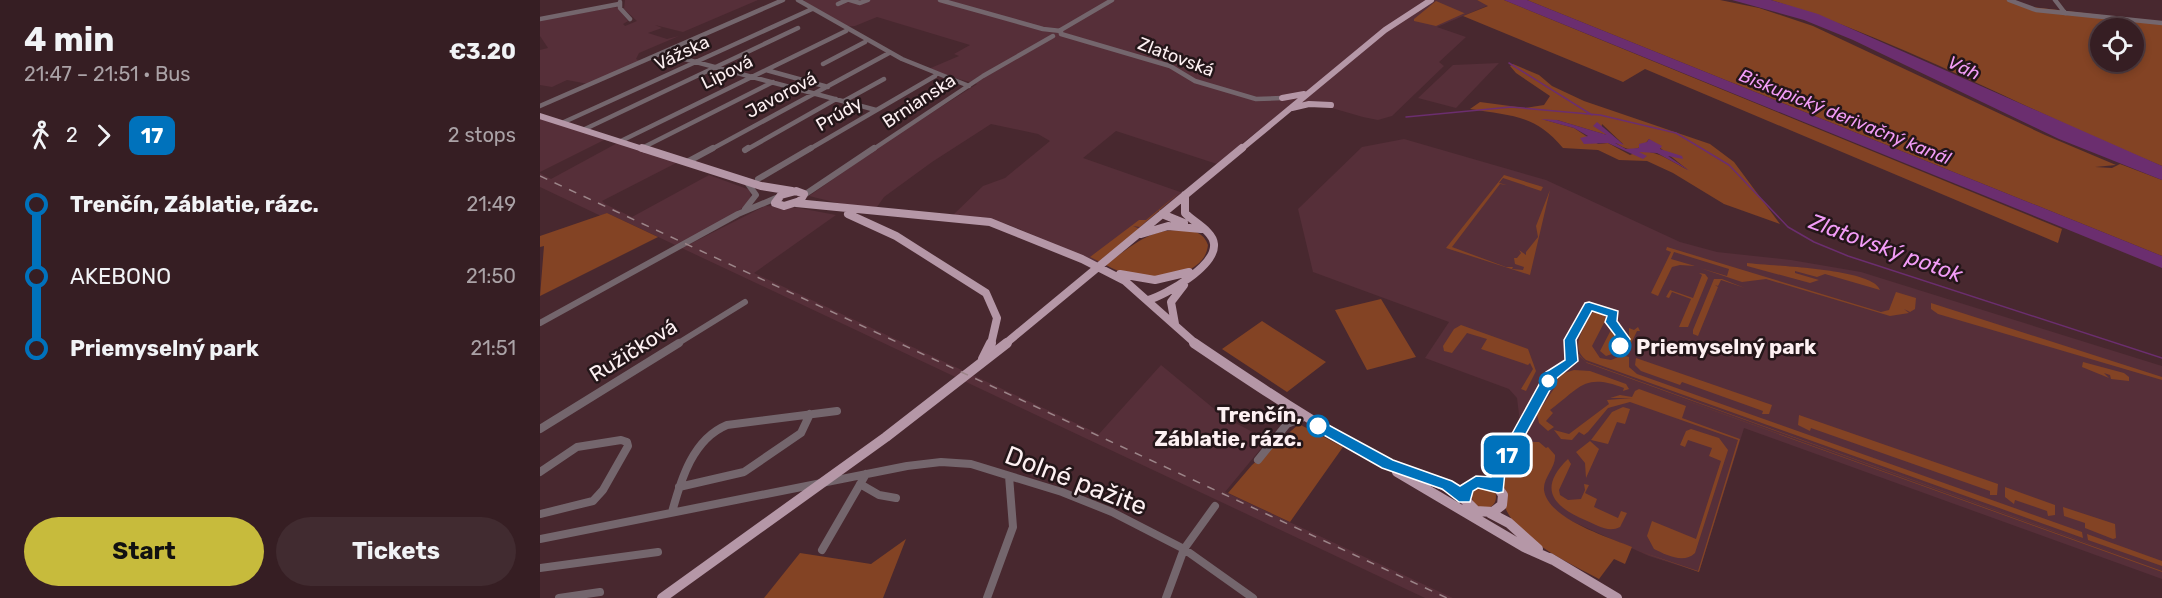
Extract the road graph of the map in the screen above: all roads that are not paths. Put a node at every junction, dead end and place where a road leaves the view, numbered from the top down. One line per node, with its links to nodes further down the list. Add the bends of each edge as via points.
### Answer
1 (783, 0): 21 (street)
2 (798, 0): 12 (street)
3 (848, 0): 4 (street); 11 (street)
4 (868, 0)
5 (940, 0): 19 (street, Zlatovská)
6 (1112, 0): 19 (street, Brnianska)
7 (1431, 0): 31 (main road, via 1394,23)
8 (2012, 0): 13 (street, via 2031,9)
9 (2055, 0): 13 (street)
10 (620, 2): 14 (street); 15 (street)
11 (838, 4)
12 (812, 9): 18 (street); 23 (street, Vážska)
13 (2065, 13): 16 (street)
14 (540, 19)
15 (630, 19)
16 (2162, 23)
17 (798, 28): 25 (street)
18 (846, 31): 20 (street); 26 (street, Lipová)
19 (1056, 33): 32 (street, Brnianska); 36 (street, Zlatovská, via 1170,66 1195,81 1256,99)
20 (865, 42): 22 (street); 24 (street)
21 (662, 53): 23 (street); 39 (street)
22 (889, 53): 27 (street); 33 (street, Javorová)
23 (697, 61): 25 (street); 43 (street, Vážska)
24 (823, 64)
25 (716, 67): 28 (street); 44 (street)
26 (766, 70): 28 (street, Lipová); 33 (street)
27 (935, 76): 32 (street); 41 (street, Prúdy)
28 (752, 77): 30 (street); 45 (street, Lipová)
29 (884, 79): 38 (street)
30 (772, 82): 34 (street); 46 (street)
31 (1318, 85): 35 (main road); 40 (main road, via 1318,98 1331,105 1309,104)
32 (969, 86): 52 (street, Brnianska)
33 (828, 87): 34 (street, Javorová)
34 (814, 94): 37 (street); 48 (street, Javorová)
35 (1308, 94): 36 (main road); 40 (main road)
36 (1282, 98): 40 (main road, via 1288,101)
37 (836, 99): 38 (street); 47 (street)
38 (844, 101): 41 (street)
39 (540, 106)
40 (1289, 109): 53 (main road)
41 (876, 110): 49 (street, Prúdy)
42 (540, 116): 43 (main road)
43 (564, 122): 44 (main road)
44 (585, 129): 45 (main road)
45 (621, 141): 46 (main road)
46 (644, 147): 48 (main road)
47 (745, 150)
48 (687, 162): 50 (main road)
49 (758, 179)
50 (746, 181): 51 (main road); 58 (street, via 756,195)
51 (772, 189): 52 (main road); 54 (main road)
52 (800, 193): 54 (main road); 55 (main road); 57 (main road, via 814,201)
53 (1185, 195): 59 (main road); 60 (main road, via 1185,213)
54 (777, 199): 55 (main road, via 783,206); 58 (street)
55 (796, 203): 56 (main road)
56 (836, 209): 57 (main road); 68 (main road, via 884,229 986,293 997,313 997,330)
57 (876, 213): 63 (main road, via 990,222)
58 (738, 214): 66 (street)
59 (1162, 214): 60 (main road); 61 (main road)
60 (1202, 229): 61 (main road, via 1168,226); 62 (main road, via 1214,247)
61 (1137, 235): 68 (main road)
62 (1201, 268): 63 (main road, via 1153,281); 64 (main road, via 1160,297); 67 (main road, via 1171,302)
63 (1108, 270): 64 (main road)
64 (1148, 300): 67 (main road)
65 (745, 302): 74 (street, Ružičková)
66 (540, 323)
67 (1176, 326): 69 (main road, via 1230,369)
68 (979, 366): 100 (main road)
69 (1288, 407): 72 (main road); 73 (street)
70 (837, 411): 71 (street)
71 (810, 414): 83 (street, via 801,434 744,472); 83 (street, via 712,430)
72 (1304, 417): 73 (street); 76 (main road)
73 (1287, 424): 75 (street)
74 (540, 429)
75 (1258, 460)
76 (1388, 464): 82 (main road); 96 (main road, via 1426,490)
77 (540, 472): 90 (street, via 571,447 627,442 626,451 593,501)
78 (866, 474): 79 (street, Dolné pažite, via 941,462 971,464); 80 (street); 88 (street, Dolné pažite)
79 (1009, 476): 93 (street, Dolné pažite, via 1112,512); 101 (street, via 1012,527)
80 (860, 484): 85 (street); 94 (street)
81 (1470, 484): 82 (main road); 84 (main road); 86 (main road, via 1482,481 1496,485 1503,495)
82 (1447, 485): 84 (main road)
83 (679, 487): 88 (street)
84 (1465, 497): 89 (main road, via 1473,510)
85 (896, 498)
86 (1502, 505): 89 (main road); 91 (main road)
87 (1215, 506): 93 (street)
88 (672, 512): 92 (street, Dolné pažite)
89 (1490, 513): 91 (main road)
90 (540, 514)
91 (1509, 523): 96 (main road)
92 (540, 539)
93 (1184, 549): 102 (street); 103 (street, Dolné pažite)
94 (822, 550)
95 (658, 552): 97 (street)
96 (1553, 560): 104 (main road)
97 (540, 568)
98 (600, 592): 99 (street)
99 (559, 598)
100 (662, 598)
101 (987, 598)
102 (1166, 598)
103 (1253, 598)
104 (1617, 598)

